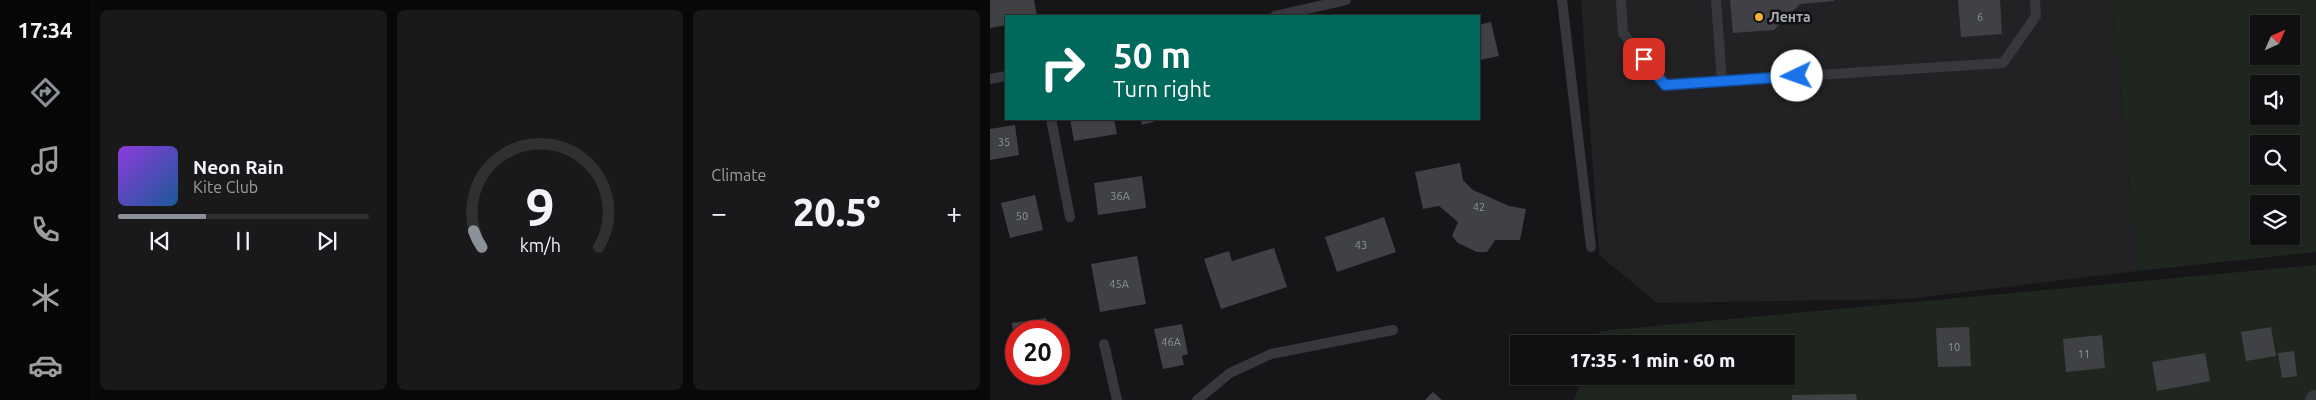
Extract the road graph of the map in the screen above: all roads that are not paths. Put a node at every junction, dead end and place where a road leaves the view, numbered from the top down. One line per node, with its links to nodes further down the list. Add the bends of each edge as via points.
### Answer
1 (1346, 0): 6 (lane)
2 (1562, 0): 12 (lane)
3 (1621, 0): 9 (lane, via 1623,33 1665,85)
4 (1716, 0): 9 (lane)
5 (2035, 0): 9 (lane, via 2036,16 2003,63)
6 (1279, 15)
7 (1005, 76): 8 (lane)
8 (990, 80)
9 (1722, 81)
10 (1052, 120): 11 (lane)
11 (1070, 218)
12 (1591, 247)
13 (1393, 330): 16 (lane, via 1271,354 1230,373)
14 (1104, 344): 15 (lane)
15 (1117, 400)
16 (1197, 400)

